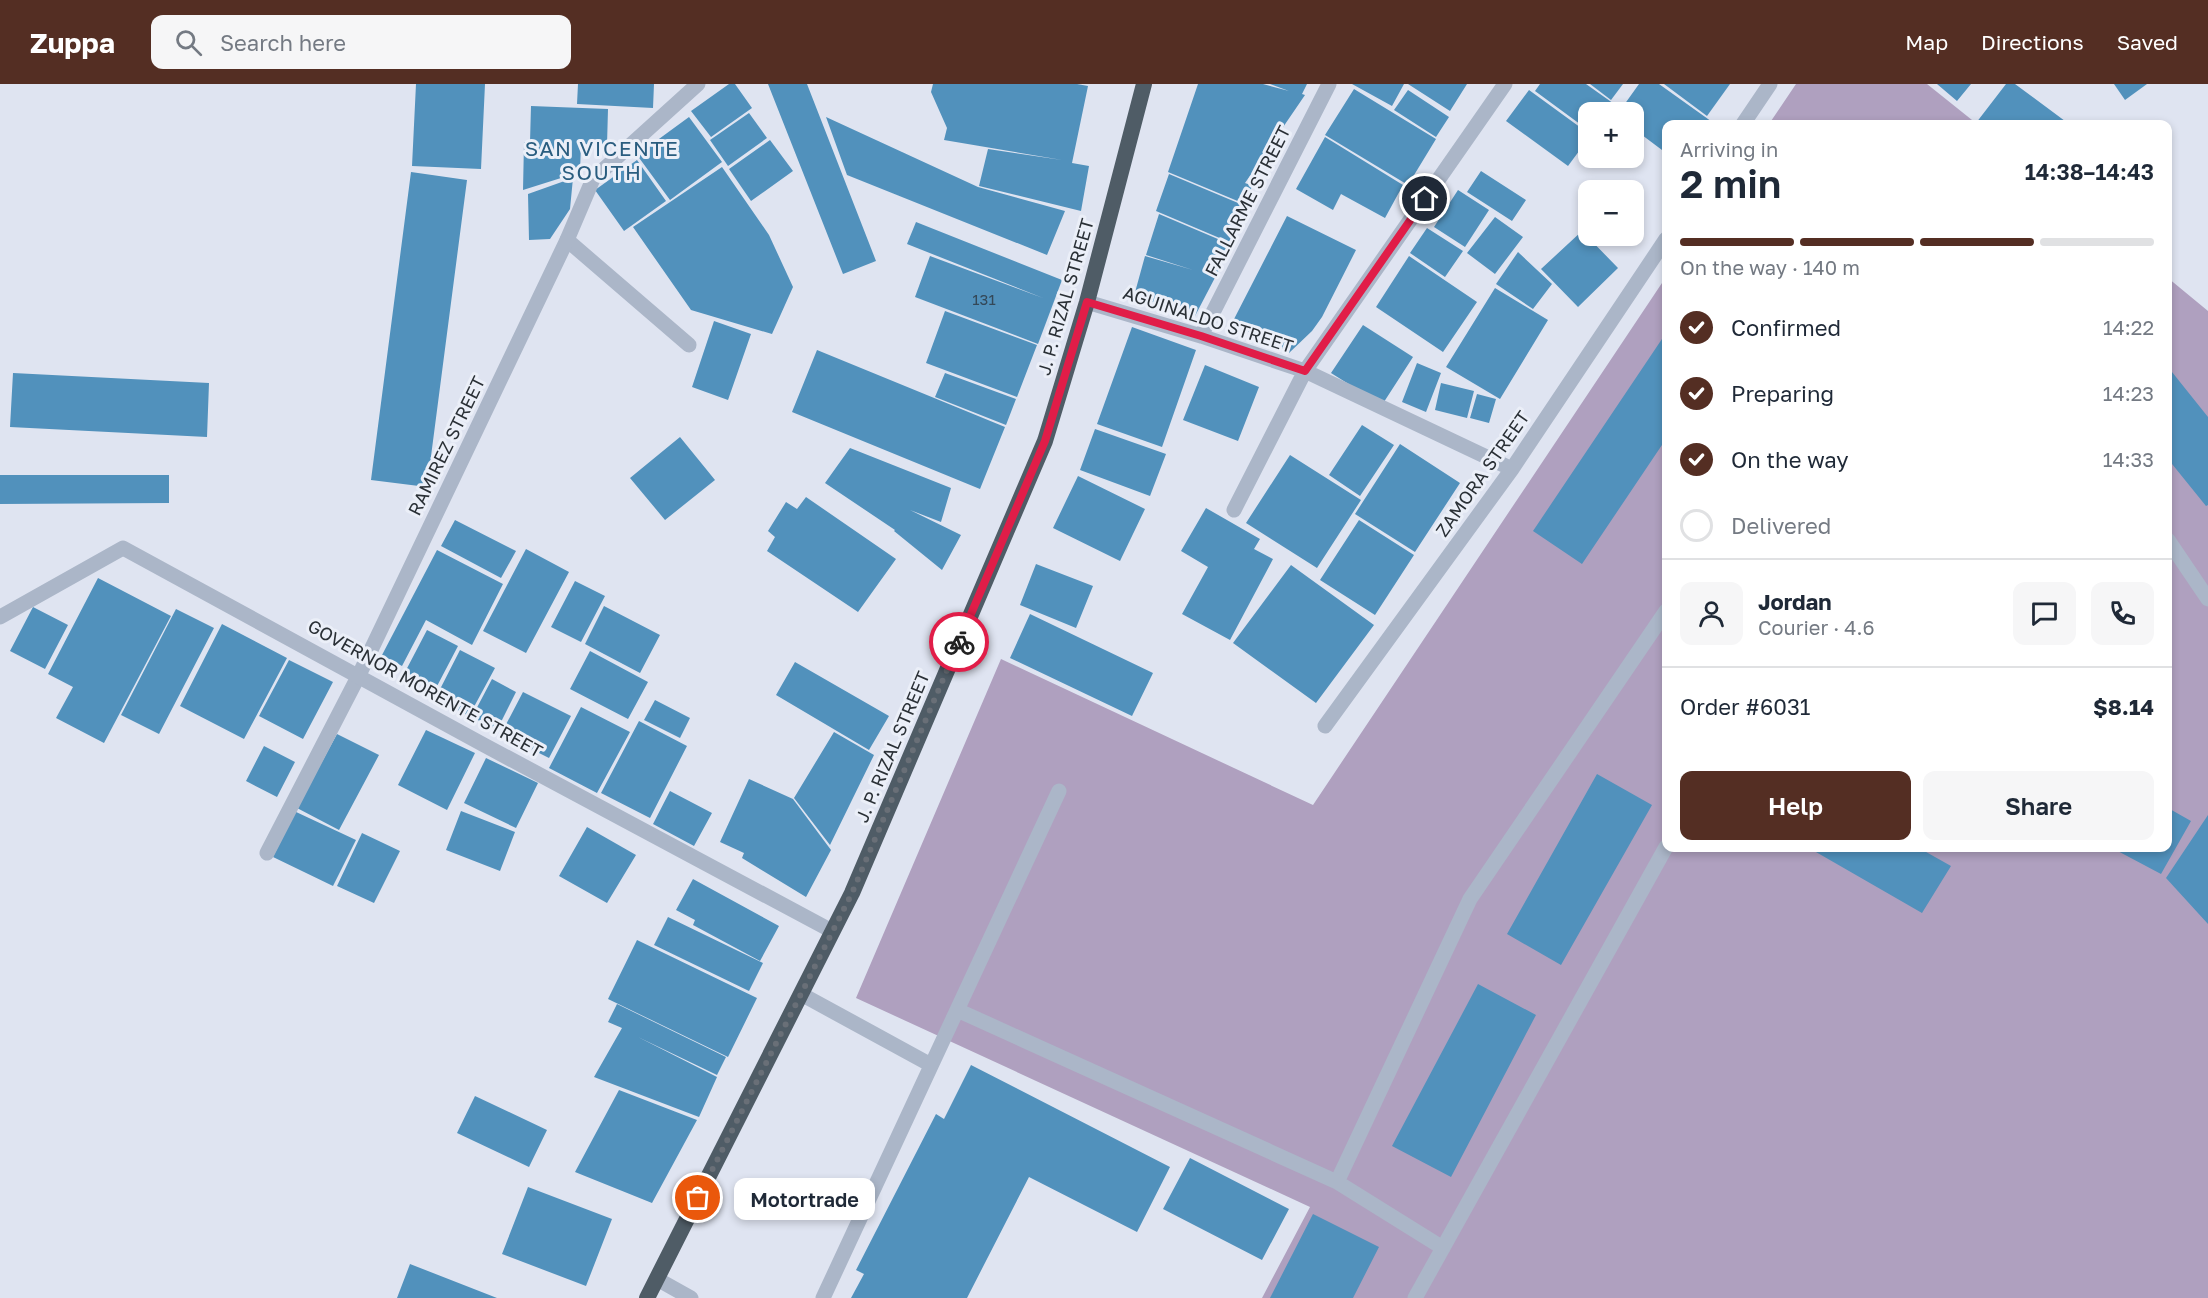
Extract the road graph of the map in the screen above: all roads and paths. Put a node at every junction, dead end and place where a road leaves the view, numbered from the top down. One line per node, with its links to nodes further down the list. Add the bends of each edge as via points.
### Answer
1 (698, 84): 7 (street, RAMIREZ STREET, via 593,179)
2 (1144, 84): 9 (highway, J. P. RIZAL STREET)
3 (1329, 84): 10 (street, FALLARME STREET)
4 (1506, 84): 12 (street)
5 (1770, 84): 6 (street)
6 (1746, 120)
7 (567, 240): 11 (street); 19 (street, RAMIREZ STREET)
8 (1662, 245): 13 (street, ZAMORA STREET)
9 (1087, 302): 10 (street, AGUINALDO STREET); 24 (highway, J. P. RIZAL STREET, via 1045,441)
10 (1201, 336): 12 (street, AGUINALDO STREET)
11 (690, 345)
12 (1305, 371): 13 (street, AGUINALDO STREET); 14 (street)
13 (1512, 469): 20 (street, ZAMORA STREET)
14 (1234, 510)
15 (2172, 546): 16 (street)
16 (2208, 599)
17 (1662, 616): 28 (street, via 1470,899)
18 (0, 617): 19 (street, GOVERNOR MORENTE STREET, via 123,548)
19 (358, 675): 23 (street, RAMIREZ STREET); 24 (street, GOVERNOR MORENTE STREET)
20 (1325, 726)
21 (1059, 791): 26 (street)
22 (1663, 852): 29 (street)
23 (267, 854)
24 (832, 931): 25 (highway, J. P. RIZAL STREET)
25 (801, 994): 27 (street); 30 (highway, J. P. RIZAL STREET)
26 (957, 1010): 27 (street); 28 (street)
27 (932, 1065): 33 (street)
28 (1337, 1182): 29 (street)
29 (1443, 1248): 34 (street)
30 (657, 1279): 31 (highway, J. P. RIZAL STREET); 32 (street)
31 (647, 1298)
32 (691, 1298)
33 (823, 1298)
34 (1415, 1298)

